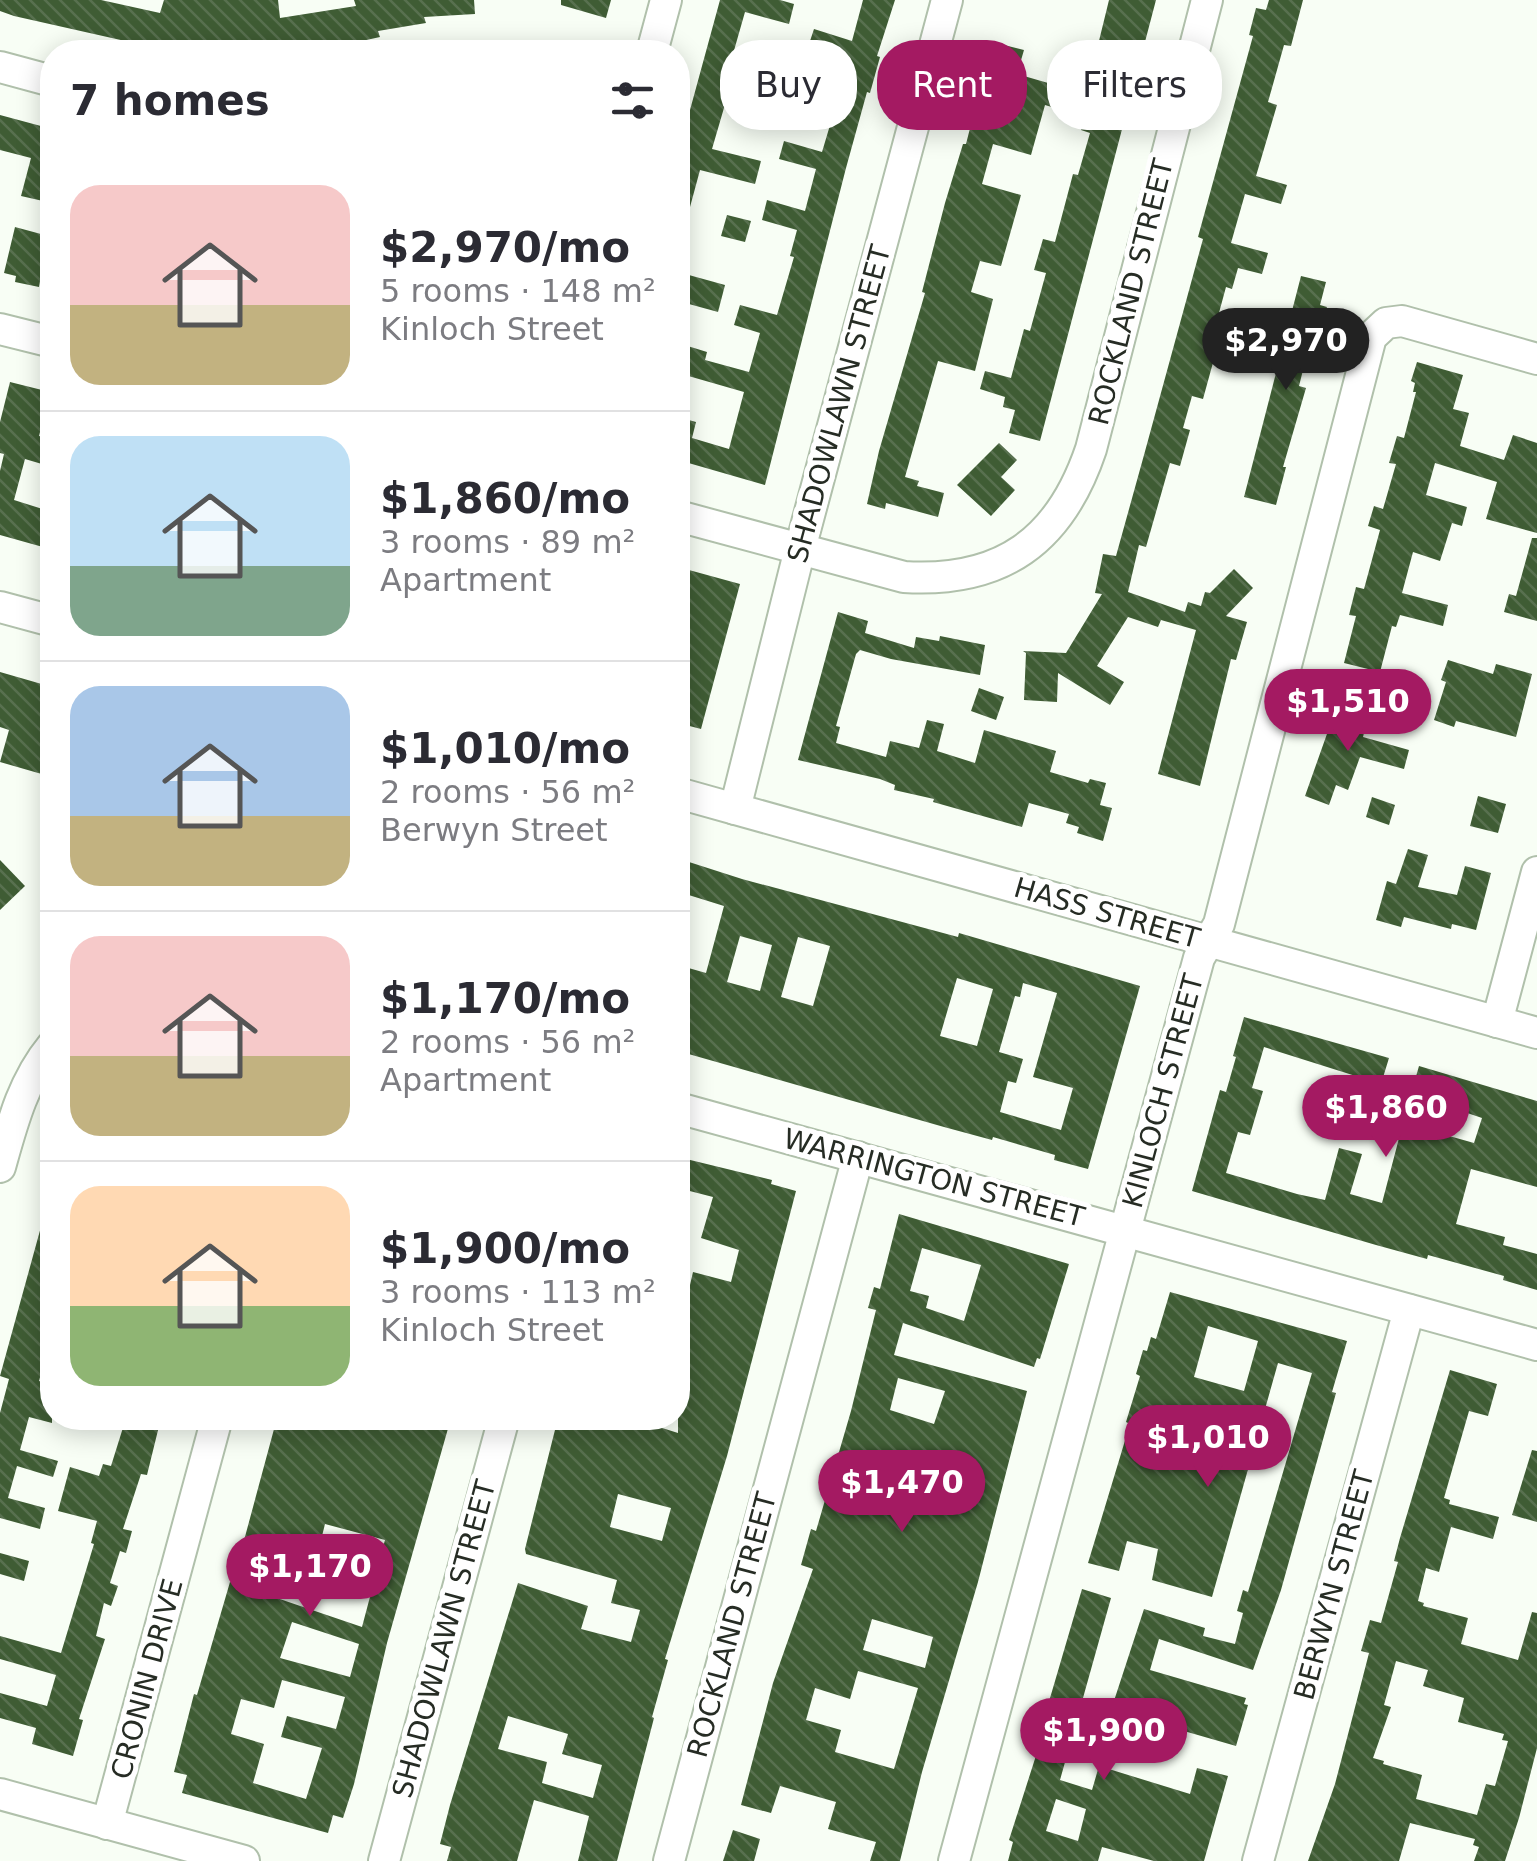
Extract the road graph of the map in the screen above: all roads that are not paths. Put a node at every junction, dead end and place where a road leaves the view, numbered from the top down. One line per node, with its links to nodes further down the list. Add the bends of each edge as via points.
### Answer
1 (666, 0): 4 (street)
2 (947, 0): 11 (street, SHADOWLAWN STREET)
3 (1207, 0): 11 (street, ROCKLAND STREET, via 1084,469 1054,522 1011,558 937,579 904,577)
4 (655, 40)
5 (0, 67): 6 (street)
6 (40, 77)
7 (0, 329): 8 (street)
8 (40, 339)
9 (1537, 359): 17 (street, KINLOCH STREET, via 1402,321 1381,326 1371,337)
10 (690, 519): 11 (street, ROCKLAND STREET)
11 (800, 549): 15 (street, SHADOWLAWN STREET)
12 (0, 607): 13 (street)
13 (40, 618)
14 (690, 796): 15 (street, HASS STREET)
15 (735, 809): 17 (street, HASS STREET)
16 (1537, 872): 18 (street)
17 (1210, 941): 18 (street, HASS STREET); 24 (street, KINLOCH STREET, via 1199,958)
18 (1497, 1022): 19 (street, HASS STREET)
19 (1537, 1033)
20 (40, 1064): 23 (street, via 15,1112)
21 (690, 1111): 22 (street, WARRINGTON STREET)
22 (858, 1157): 24 (street, WARRINGTON STREET); 33 (street, ROCKLAND STREET)
23 (0, 1167)
24 (1124, 1230): 25 (street, WARRINGTON STREET); 34 (street, KINLOCH STREET)
25 (1410, 1310): 26 (street, WARRINGTON STREET); 35 (street, BERWYN STREET)
26 (1537, 1345)
27 (215, 1430): 30 (street, CRONIN DRIVE)
28 (501, 1430): 32 (street, SHADOWLAWN STREET)
29 (0, 1794): 30 (street)
30 (108, 1824): 31 (street)
31 (244, 1861)
32 (384, 1861)
33 (669, 1861)
34 (954, 1861)
35 (1258, 1861)

